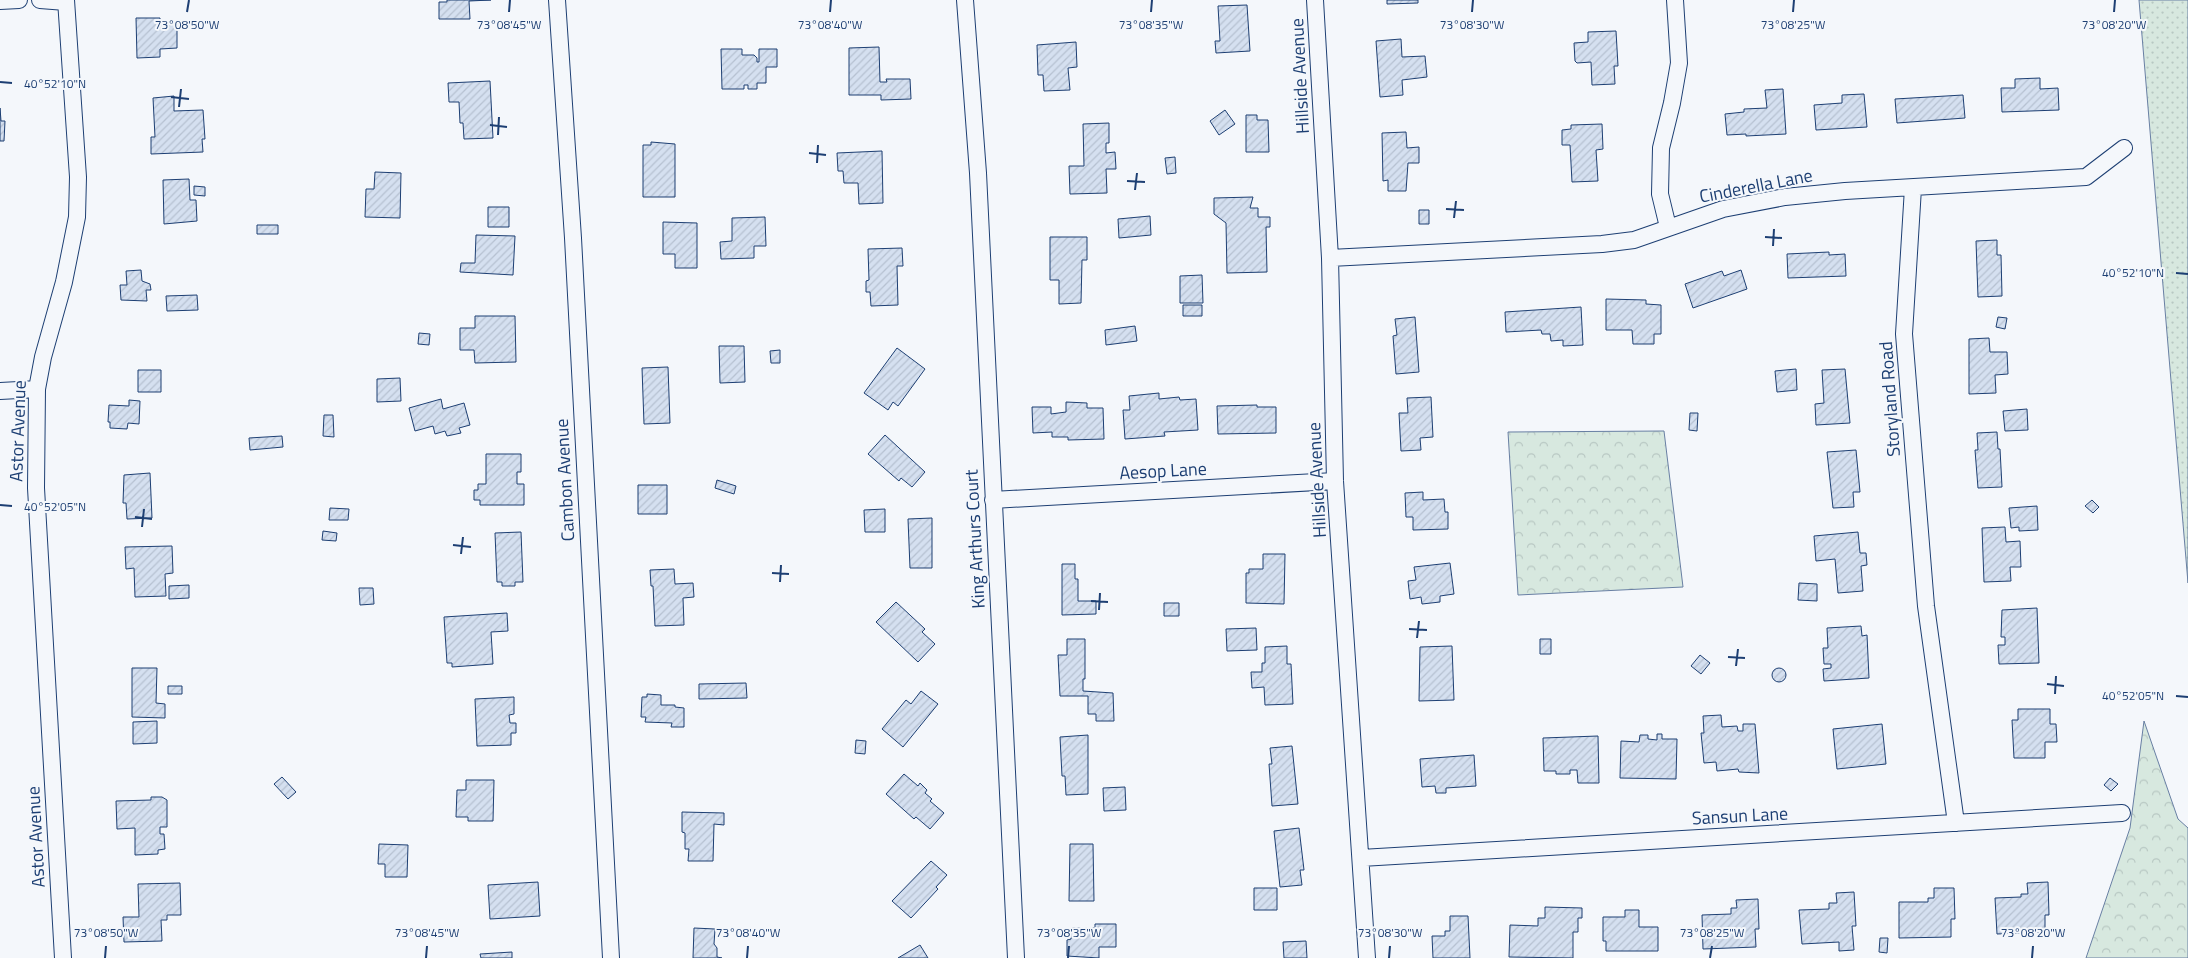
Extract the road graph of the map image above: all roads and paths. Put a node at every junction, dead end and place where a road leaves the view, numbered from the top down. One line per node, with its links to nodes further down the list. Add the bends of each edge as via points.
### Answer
1 (19, 0): 7 (street)
2 (40, 0): 8 (street)
3 (557, 0): 21 (street, Cambon Avenue, via 573,238)
4 (965, 0): 16 (street, King Arthurs Court, via 978,172)
5 (1315, 0): 12 (street, Hillside Avenue)
6 (1676, 0): 11 (street, via 1679,63 1661,148 1660,194)
7 (0, 1)
8 (66, 1): 13 (street, Astor Avenue, via 78,177 77,217)
9 (2124, 148): 10 (street, Cinderella Lane, via 2086,177)
10 (1913, 188): 11 (street, Cinderella Lane, via 1785,197 1723,209); 18 (street, Storyland Road, via 1904,334 1926,606)
11 (1668, 228): 12 (street, Cinderella Lane, via 1634,240 1602,244)
12 (1330, 258): 15 (street, Hillside Avenue)
13 (37, 389): 14 (street); 20 (street, Astor Avenue, via 36,488)
14 (0, 391)
15 (1335, 481): 16 (street, Aesop Lane); 19 (street, Hillside Avenue)
16 (993, 500): 22 (street, King Arthurs Court)
17 (2122, 813): 18 (street, Sansun Lane)
18 (1956, 823): 19 (street, Sansun Lane)
19 (1361, 858): 23 (street, Hillside Avenue)
20 (63, 958)
21 (611, 958)
22 (1016, 958)
23 (1367, 958)

